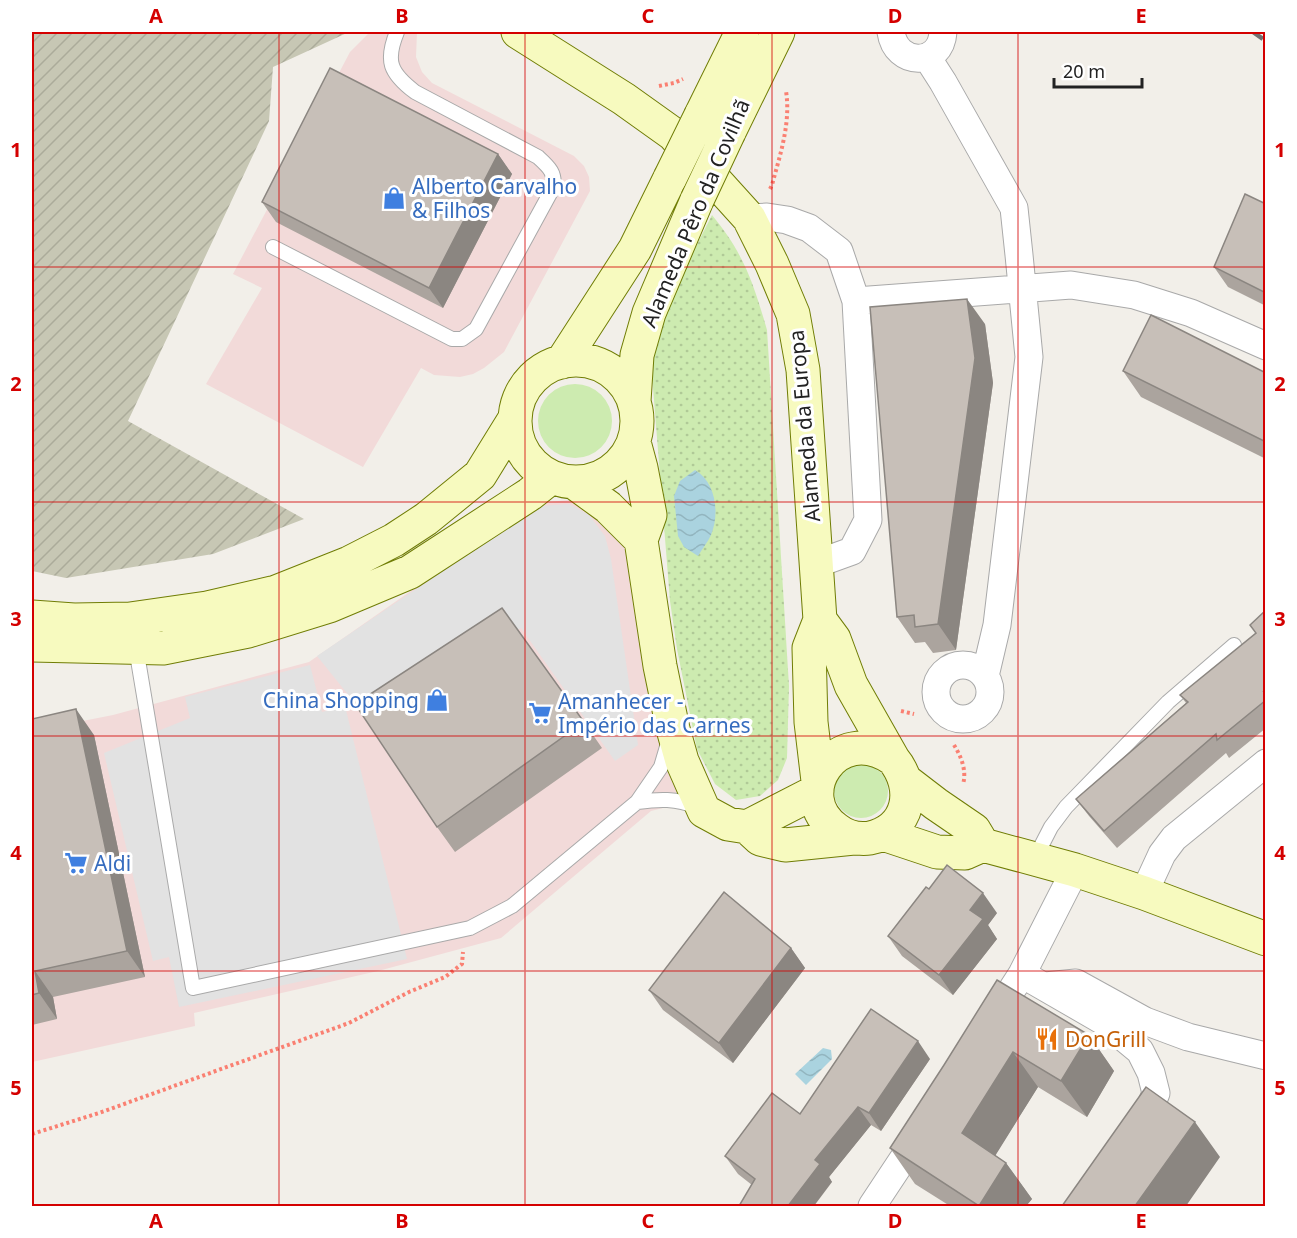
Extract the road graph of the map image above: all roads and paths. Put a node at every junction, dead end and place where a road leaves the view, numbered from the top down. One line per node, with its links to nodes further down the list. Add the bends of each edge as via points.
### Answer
1 (397, 32): 12 (lane, via 390,62 403,83 538,157 555,180 476,329 462,339 452,339)
2 (518, 32): 11 (main road, Alameda da Europa, via 673,134 725,189)
3 (742, 32): 16 (main road, Alameda Pêro da Covilhã, bridge, via 635,249)
4 (778, 32): 17 (main road, Alameda Pêro da Covilhã, bridge, via 697,200 649,313 638,355)
5 (891, 32): 7 (street, via 902,53)
6 (943, 32): 7 (street, via 939,47)
7 (927, 57): 13 (street, via 1014,208)
8 (691, 75): 9 (path)
9 (651, 87)
10 (785, 87): 11 (path, via 786,124 772,185)
11 (758, 206): 14 (street, via 767,217 809,228 839,252); 22 (main road, Alameda da Europa, via 772,264 793,314 803,370)
12 (273, 247)
13 (1022, 290): 14 (street); 15 (street, via 1071,285 1134,295 1191,313); 28 (street, via 1029,357 998,625)
14 (856, 301): 22 (street, via 868,520 852,551)
15 (1266, 346)
16 (562, 362): 17 (main road, via 592,362 610,370 625,384); 18 (main road, via 538,373 525,386)
17 (634, 401): 19 (main road, Alameda Pêro da Covilhã)
18 (514, 420): 20 (main road, via 516,438 535,468); 23 (main road, via 480,476 426,519 349,563 276,591 207,608 130,619)
19 (634, 442): 20 (main road, via 625,459 611,472 593,480); 21 (main road, via 650,515)
20 (562, 480): 21 (main road, via 608,507); 27 (main road, via 512,506 410,572 329,606 248,631 163,648)
21 (641, 540): 29 (main road)
22 (816, 564): 24 (main road, Alameda da Europa)
23 (32, 617)
24 (820, 620): 32 (main road, Alameda da Europa, via 834,639 851,685); 33 (main road, Alameda da Europa, via 809,648)
25 (32, 645): 27 (main road)
26 (1234, 645): 40 (lane, via 1168,702 1066,807)
27 (136, 648): 43 (lane, via 193,988)
28 (985, 676)
29 (673, 729): 35 (lane, via 661,766); 36 (main road)
30 (954, 746): 34 (path, via 963,765)
31 (1266, 763): 42 (street, via 1174,838)
32 (900, 770): 33 (main road, via 882,752 856,748 831,759); 38 (main road, via 908,796 904,812 895,824); 39 (main road, via 936,804 974,830)
33 (818, 786): 37 (main road); 38 (main road, Alameda da Europa, via 818,804 831,826 842,834)
34 (963, 788)
35 (637, 802): 36 (lane, via 681,801); 43 (lane, via 512,906)
36 (704, 811): 37 (main road, via 728,824)
37 (747, 827): 38 (main road, via 760,839 785,845)
38 (868, 836): 39 (main road, via 937,852 965,853)
39 (983, 845): 40 (main road)
40 (1034, 860): 41 (main road)
41 (1075, 870): 42 (main road); 45 (street)
42 (1144, 893): 44 (main road)
43 (462, 930): 49 (path, via 462,964 445,977 349,1023)
44 (1266, 939)
45 (1033, 980): 46 (street); 47 (street, via 1076,983 1145,1021 1188,1037); 50 (street, via 1106,1022 1140,1050 1156,1093 1148,1113)
46 (977, 1044)
47 (1266, 1056)
48 (934, 1111): 51 (street)
49 (32, 1134)
50 (1120, 1150)
51 (881, 1204)

